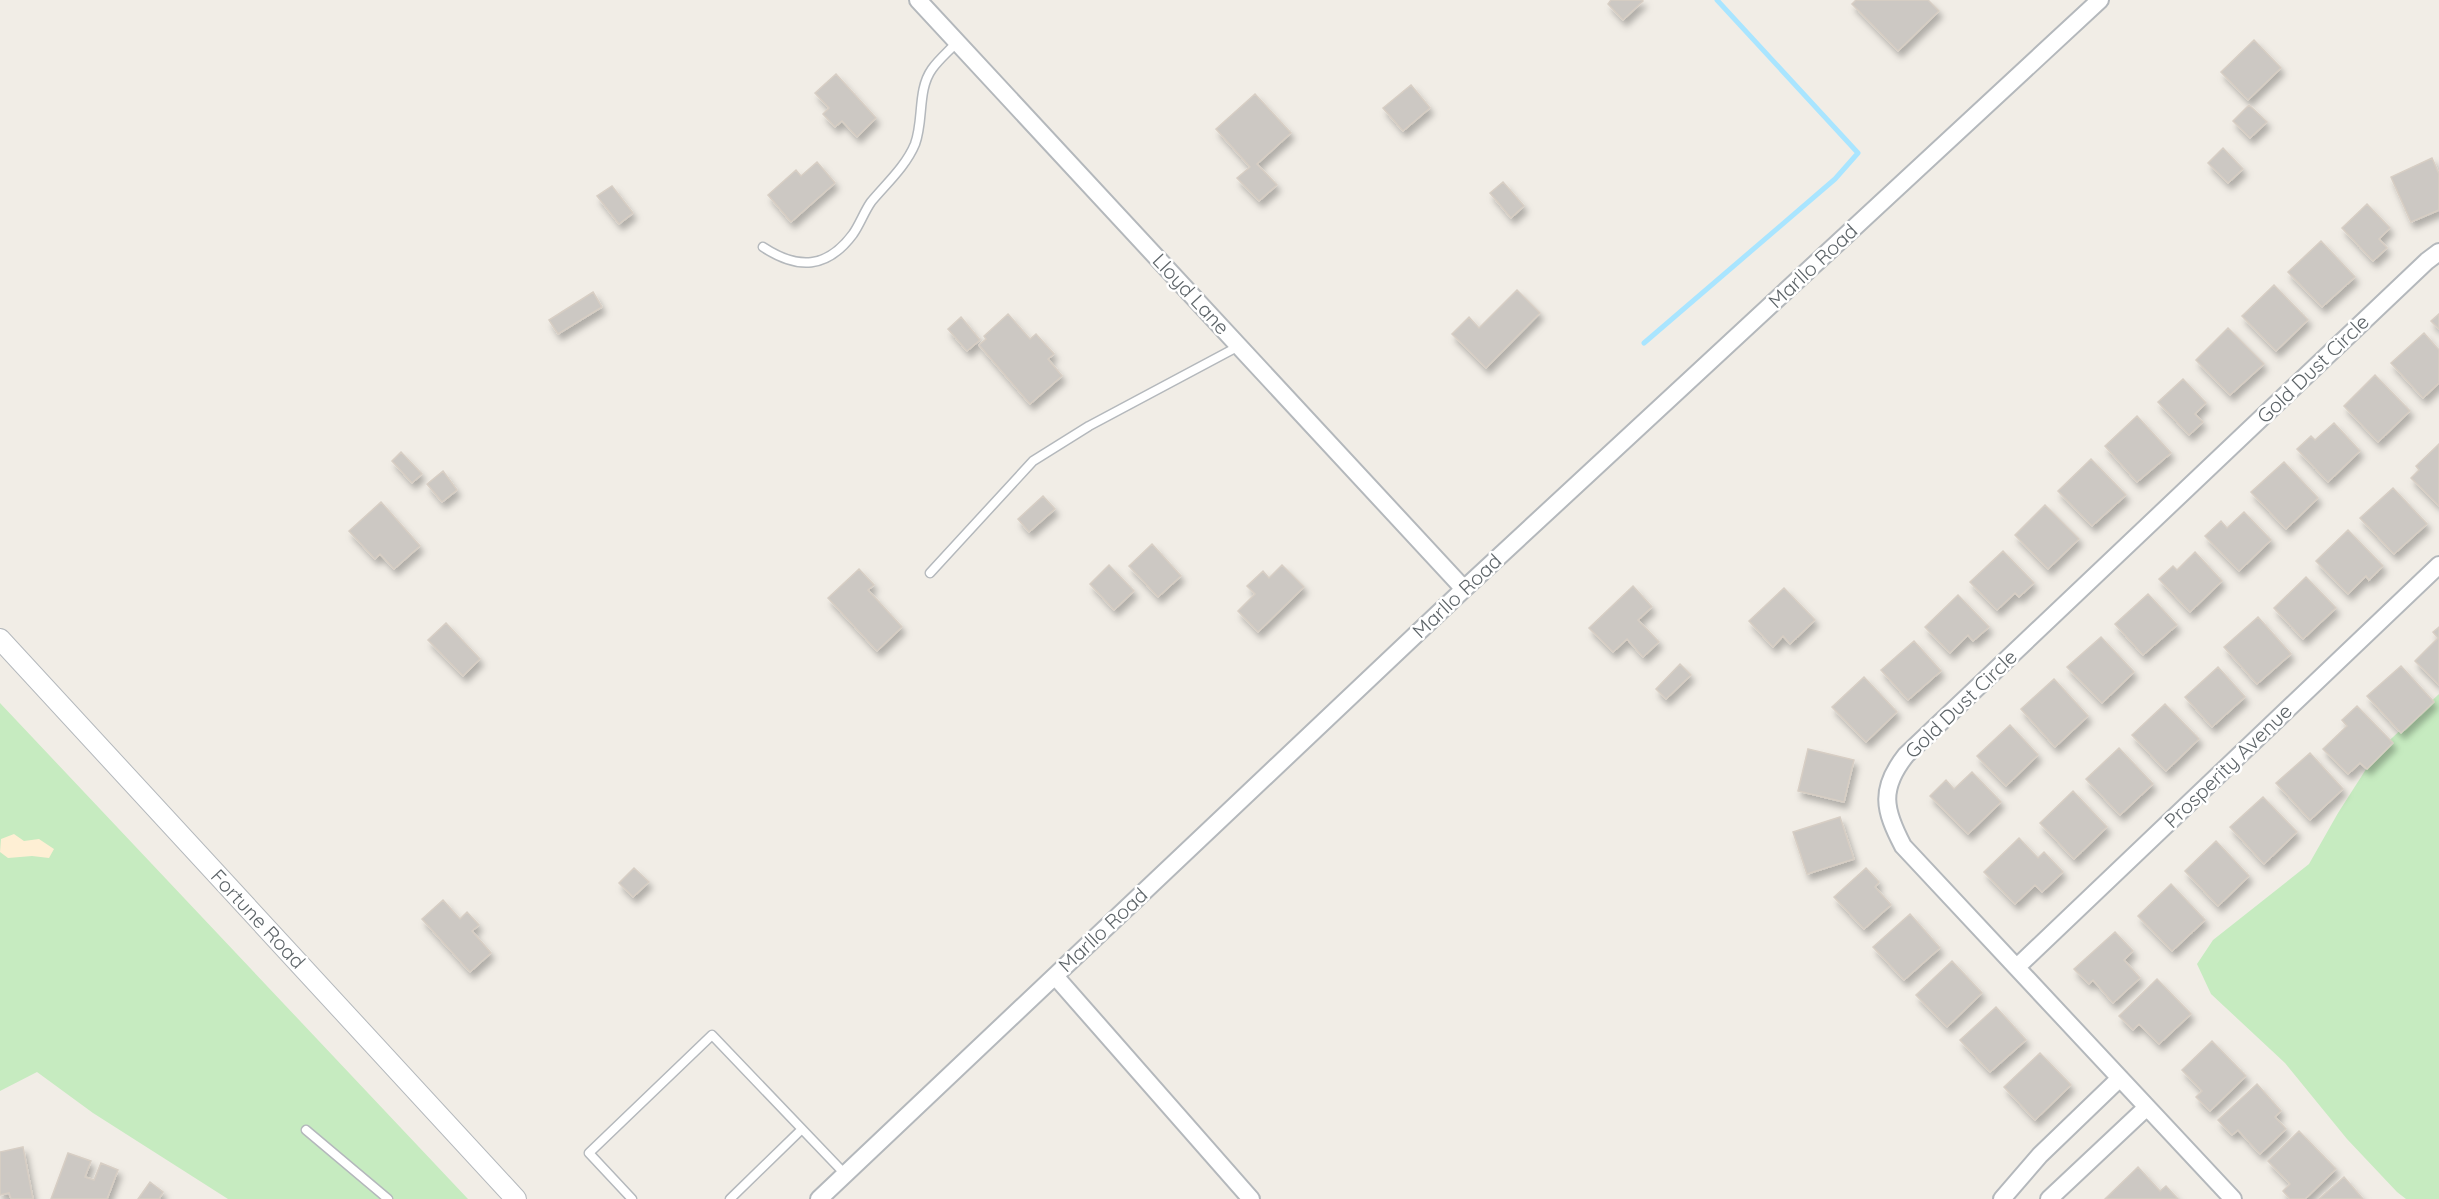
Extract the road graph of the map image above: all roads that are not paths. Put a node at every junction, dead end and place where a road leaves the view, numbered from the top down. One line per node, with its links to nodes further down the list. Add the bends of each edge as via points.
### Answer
1 (918, 0): 3 (street, Lloyd Lane)
2 (2100, 0): 9 (street, Marllo Road)
3 (957, 42): 4 (lane, via 938,61 926,81 919,127 910,154 867,208 845,244 827,258 803,263 776,256); 6 (street, Lloyd Lane)
4 (763, 247)
5 (2439, 252): 11 (street, Gold Dust Circle, via 1906,755 1894,771 1887,790 1887,807 1903,846)
6 (1239, 346): 8 (lane, via 1089,426 1033,461); 9 (street, Lloyd Lane)
7 (2439, 565): 11 (street, Prosperity Avenue)
8 (930, 573)
9 (1464, 589): 12 (street, Marllo Road)
10 (0, 639): 19 (street, Fortune Road)
11 (2017, 967): 13 (street, Gold Dust Circle)
12 (1055, 976): 17 (street, Marllo Road); 23 (street)
13 (2120, 1078): 14 (street, Gold Dust Circle); 24 (street, via 2040,1155)
14 (2147, 1107): 25 (street); 26 (street, Gold Dust Circle)
15 (802, 1129): 17 (lane); 20 (lane, via 712,1035 589,1153); 21 (lane)
16 (306, 1130): 18 (lane)
17 (845, 1174): 22 (street, Marllo Road)
18 (388, 1199)
19 (516, 1199)
20 (632, 1199)
21 (730, 1199)
22 (819, 1199)
23 (1251, 1199)
24 (2002, 1199)
25 (2049, 1199)
26 (2234, 1199)

